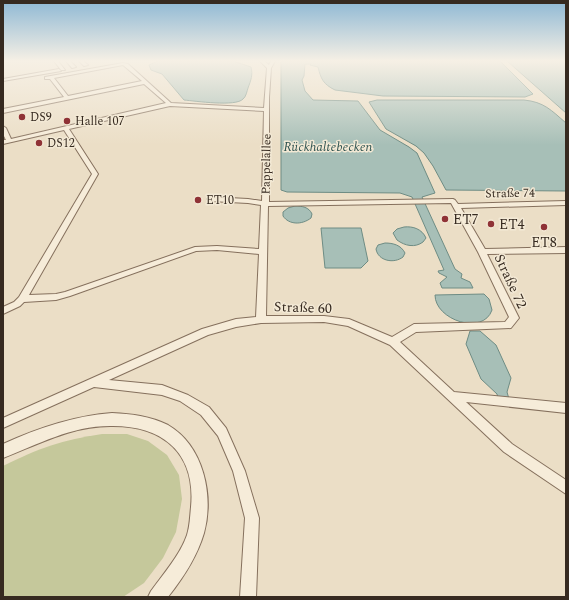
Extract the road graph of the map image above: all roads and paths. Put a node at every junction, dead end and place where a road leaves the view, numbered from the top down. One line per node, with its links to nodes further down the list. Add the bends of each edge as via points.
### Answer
1 (60, 89): 5 (street)
2 (111, 89): 5 (street)
3 (153, 89): 6 (street)
4 (269, 89): 7 (street, Pappelallee)
5 (67, 98): 8 (street)
6 (170, 104): 7 (street); 10 (street)
7 (267, 110): 14 (street, Pappelallee)
8 (3, 111)
9 (3, 128): 11 (street)
10 (66, 128): 11 (street); 19 (street, via 95,174)
11 (6, 142)
12 (210, 200): 14 (street, Pappelallee)
13 (566, 203): 15 (street, Straße 74)
14 (265, 204): 15 (street, Straße 74, via 453,201); 17 (street)
15 (455, 206): 18 (street, Straße 72)
16 (566, 250): 18 (street)
17 (263, 252): 19 (street, via 195,249 67,294); 21 (street)
18 (482, 252): 22 (street, Straße 72, via 514,318 508,325 414,328)
19 (22, 299): 20 (street)
20 (3, 311)
21 (261, 320): 22 (street, Straße 60, via 324,318 355,326); 23 (street, Straße 60, via 236,323 205,332)
22 (393, 342): 24 (street, Straße 60)
23 (94, 382): 26 (street, Straße 60); 30 (street, via 162,390 184,398 205,411 222,432 239,471 252,518)
24 (451, 396): 25 (street); 28 (street, Straße 60, via 508,448)
25 (566, 408)
26 (3, 423)
27 (3, 451): 29 (street, via 54,430 112,419 151,425 167,432 182,445 199,481 195,534 174,576)
28 (566, 488)
29 (157, 596)
30 (248, 597)

